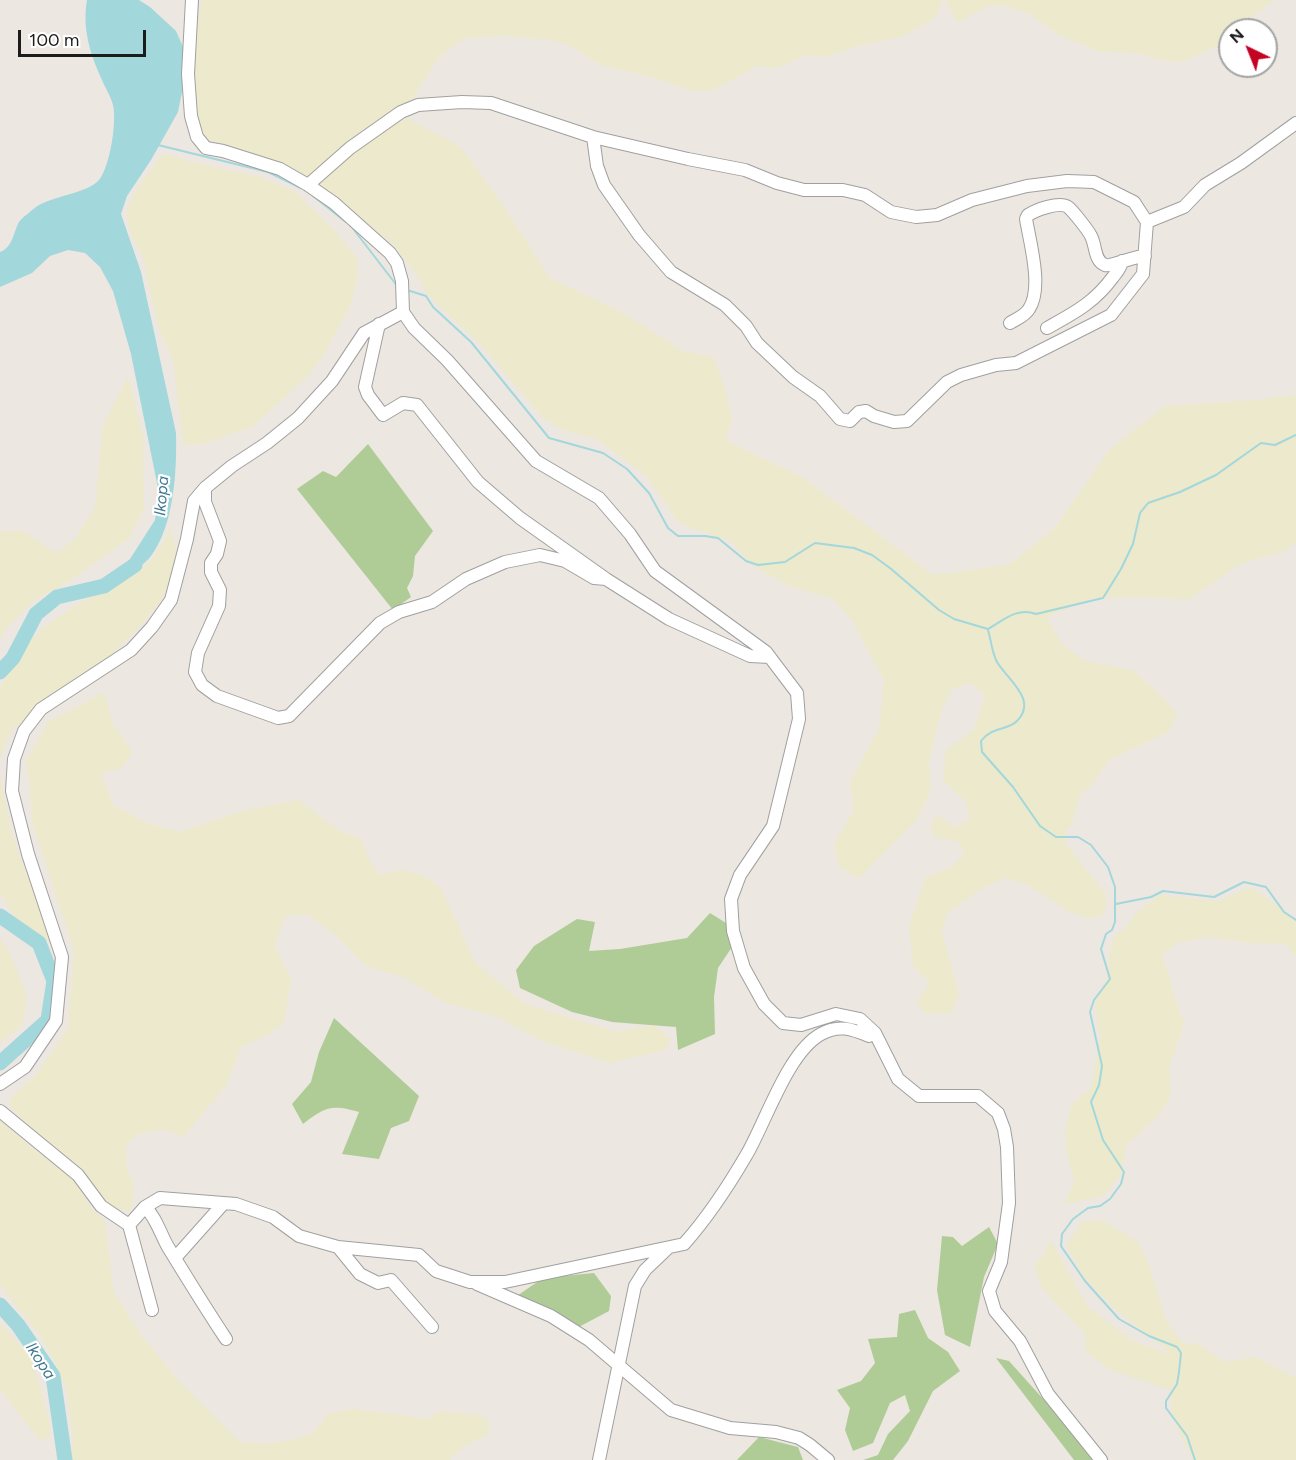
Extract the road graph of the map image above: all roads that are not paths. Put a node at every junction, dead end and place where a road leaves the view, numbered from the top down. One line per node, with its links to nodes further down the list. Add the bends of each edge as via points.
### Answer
1 (192, 0): 4 (street, via 188,74 197,137 206,148 280,169)
2 (1296, 123): 5 (street, via 1204,185 1184,207)
3 (593, 137): 4 (street, via 491,103 418,105 401,112 350,148); 5 (street, via 745,170 804,190 843,190 865,195 891,212 916,217 937,215 972,200 1027,186 1067,181 1094,183 1134,202); 6 (street, via 604,185 671,272 725,305 757,344 847,422 866,411 894,422 907,421 947,382 996,364 1016,363 1111,315 1143,274)
4 (308, 185): 8 (street, via 390,253 402,281)
5 (1148, 222): 6 (street)
6 (1145, 256): 7 (street)
7 (1122, 261): 9 (street, via 1102,264 1092,237 1067,207 1033,212 1026,219 1035,268 1034,297 1023,316); 11 (street, via 1096,299)
8 (403, 309): 10 (street); 14 (street, via 414,328 536,461 599,498 655,571)
9 (1010, 323)
10 (379, 324): 12 (street, via 364,333 332,381 298,418); 13 (street, via 364,387 383,415 403,403 417,405 478,482 520,518)
11 (1047, 328)
12 (205, 488): 13 (street, via 205,502 220,541 211,562 220,598 198,653 195,672 202,685 217,696 278,718 288,716 380,623 399,612 432,602 466,579 505,561 540,555 565,561 594,578); 16 (street, via 194,501 171,600 152,627 131,650 41,709 24,731 14,759 12,791 62,957 56,1021 25,1067)
13 (606, 579): 14 (street, via 669,619 750,656)
14 (770, 657): 15 (street, via 797,693 800,719 773,826 740,875 731,899 733,931 744,968 764,1004 783,1023 801,1025 836,1014 860,1019)
15 (875, 1033): 22 (street, via 869,1036 847,1027 834,1028 810,1041 786,1077 747,1153 700,1226 684,1244); 31 (street, via 898,1079 919,1096 978,1096 998,1113 1005,1129 1009,1203 1000,1262 989,1291 994,1311 1020,1341 1048,1394)
16 (0, 1084)
17 (0, 1111): 20 (street, via 78,1175 101,1206)
18 (224, 1204): 19 (street, via 159,1198); 21 (street, via 236,1203 273,1217 298,1236); 23 (street)
19 (145, 1207): 20 (street); 23 (street, via 153,1214)
20 (129, 1225): 25 (street)
21 (338, 1247): 24 (street, via 419,1255 436,1271); 26 (street, via 360,1274 378,1283 391,1280)
22 (667, 1249): 24 (street, via 505,1282); 28 (street, via 635,1286)
23 (175, 1258): 27 (street)
24 (470, 1282): 28 (street, via 551,1316 589,1340)
25 (152, 1310)
26 (432, 1327)
27 (226, 1339)
28 (618, 1367): 29 (street); 30 (street, via 671,1410 729,1428 799,1438)
29 (599, 1460)
30 (828, 1460)
31 (1101, 1460)

